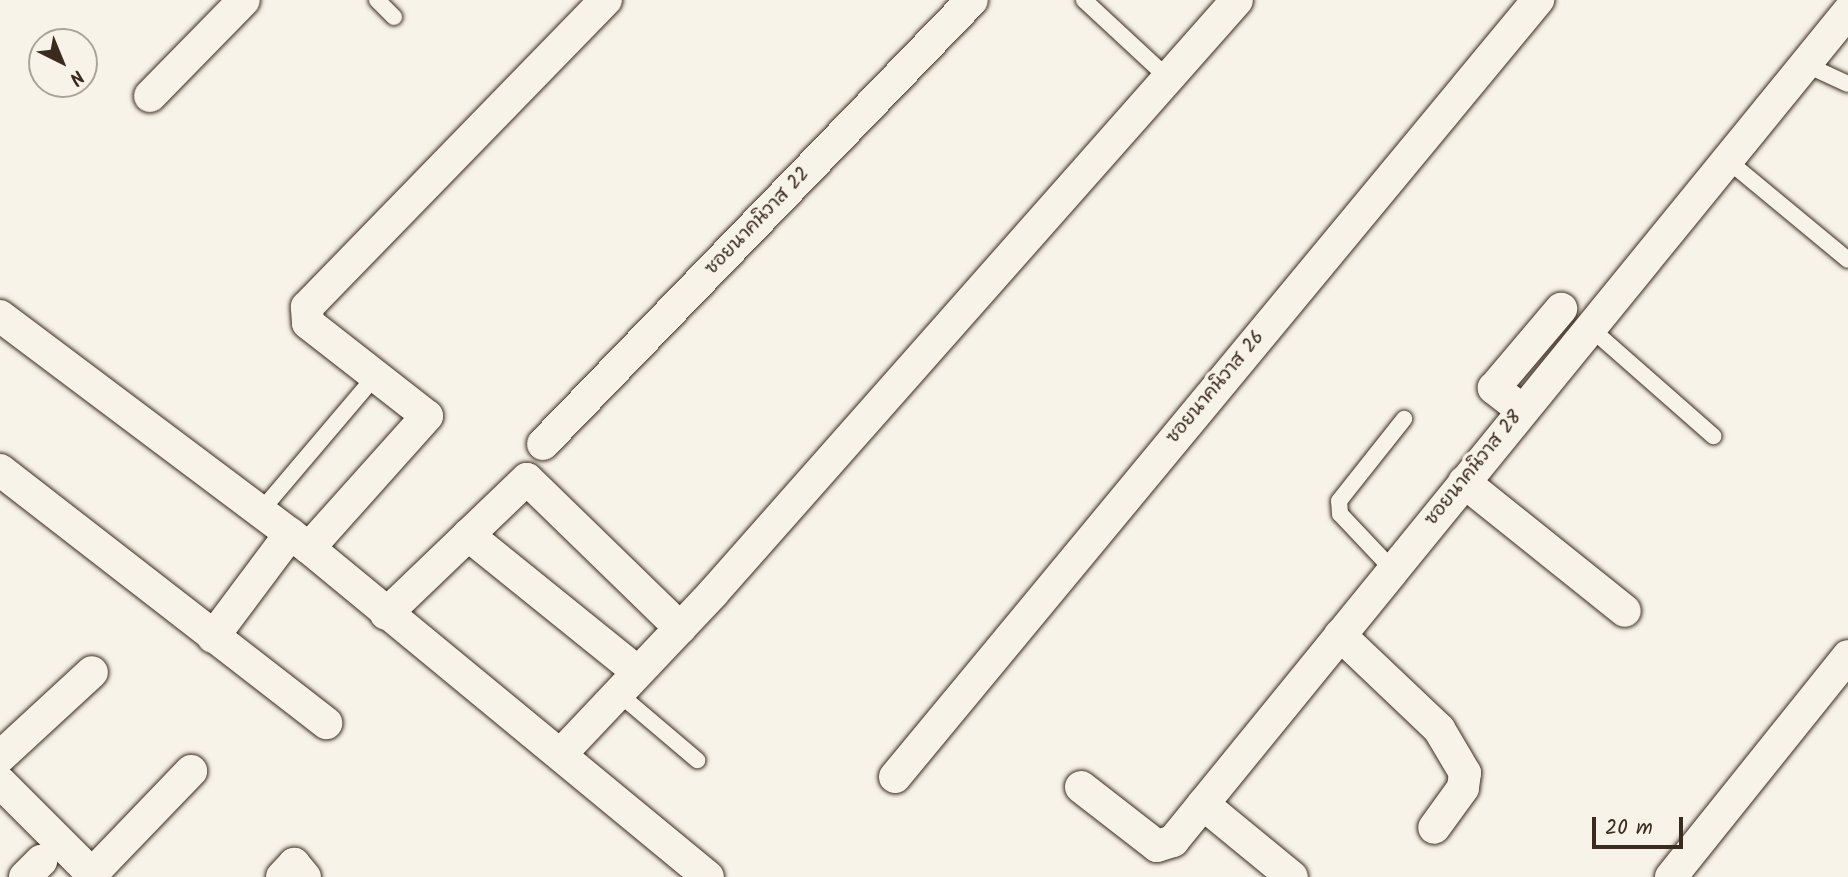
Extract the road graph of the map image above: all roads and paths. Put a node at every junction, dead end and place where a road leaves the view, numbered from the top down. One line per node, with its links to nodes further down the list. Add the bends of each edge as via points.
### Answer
1 (244, 0): 13 (street)
2 (377, 0): 9 (lane)
3 (606, 0): 19 (street, via 307,307 308,323)
4 (972, 0): 23 (street, ซอยนาคนิวาส 22)
5 (1084, 0): 11 (lane)
6 (1237, 0): 11 (street)
7 (1538, 0): 43 (street, ซอยนาคนิวาส 26)
8 (1848, 12): 10 (street, ซอยนาคนิวาส 28)
9 (394, 17)
10 (1805, 64): 12 (lane); 14 (street, ซอยนาคนิวาส 28)
11 (1168, 78): 32 (street)
12 (1848, 84)
13 (150, 96)
14 (1726, 159): 15 (lane); 18 (street, ซอยนาคนิวาส 28)
15 (1848, 260)
16 (1561, 309): 20 (street, via 1494,388)
17 (0, 316): 26 (street)
18 (1588, 326): 20 (street, ซอยนาคนิวาส 28); 22 (lane)
19 (377, 374): 26 (lane); 28 (street, via 426,410 425,421)
20 (1522, 410): 25 (street, ซอยนาคนิวาส 28)
21 (1404, 419): 29 (lane, via 1339,501 1340,514)
22 (1713, 436)
23 (543, 444)
24 (0, 470): 34 (street)
25 (1464, 482): 29 (street, ซอยนาคนิวาส 28); 30 (street)
26 (260, 512): 28 (street)
27 (468, 535): 31 (street); 32 (street, via 527,479); 37 (street)
28 (300, 541): 31 (street); 34 (street)
29 (1393, 570): 33 (street, ซอยนาคนิวาส 28)
30 (1625, 611)
31 (386, 614): 39 (street)
32 (680, 628): 37 (street)
33 (1340, 635): 46 (street, ซอยนาคนิวาส 28); 47 (street, via 1439,729 1465,773 1463,788)
34 (213, 636): 38 (street)
35 (1848, 656): 53 (street)
36 (92, 672): 40 (street)
37 (628, 683): 39 (street); 41 (lane)
38 (326, 723)
39 (561, 754): 48 (street)
40 (0, 757)
41 (697, 760)
42 (191, 771): 49 (street)
43 (895, 777)
44 (0, 782): 49 (street)
45 (1081, 787): 46 (street, ซอยนาคนิวาส 28, via 1157,846 1173,841)
46 (1203, 804): 52 (street)
47 (1434, 828)
48 (693, 872)
49 (94, 875)
50 (282, 877): 51 (street, via 294,864)
51 (305, 877)
52 (1292, 877)
53 (1671, 877)

